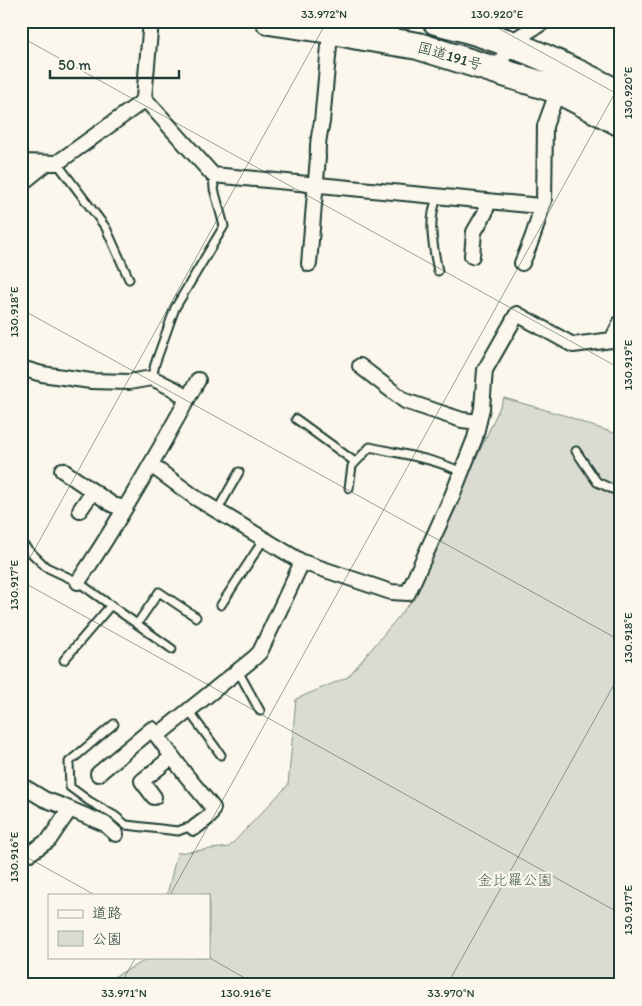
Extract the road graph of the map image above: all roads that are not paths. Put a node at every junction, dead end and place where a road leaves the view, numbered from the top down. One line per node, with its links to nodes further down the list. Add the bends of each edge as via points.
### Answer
1 (151, 21): 10 (street)
2 (269, 21): 5 (highway, 国道191号)
3 (436, 21): 6 (highway, 国道191号)
4 (545, 21): 6 (street)
5 (330, 25): 7 (highway, 国道191号, via 358,36 418,46); 16 (street)
6 (509, 43): 7 (street); 9 (highway, 国道191号)
7 (498, 70): 8 (highway, 国道191号)
8 (558, 90): 11 (highway, 国道191号); 19 (street, via 545,126 544,201)
9 (621, 95)
10 (144, 98): 13 (street, via 140,104); 14 (street)
11 (621, 123)
12 (21, 162): 13 (street)
13 (52, 163): 15 (street); 24 (lane, via 106,228)
14 (214, 176): 16 (street); 28 (lane, via 214,190 224,226 175,308)
15 (21, 184)
16 (315, 186): 17 (street); 22 (street)
17 (438, 196): 18 (street); 23 (lane, via 433,207 432,238)
18 (488, 201): 19 (street); 20 (street, via 474,232)
19 (540, 206): 21 (street, via 539,219)
20 (472, 256)
21 (522, 263)
22 (309, 264)
23 (438, 271)
24 (129, 279)
25 (620, 327): 32 (street, via 612,340 573,345 517,314 485,370)
26 (360, 366): 32 (street, via 405,401 462,420)
27 (21, 368): 28 (street, via 91,381 128,382)
28 (152, 378): 30 (street, via 176,390)
29 (198, 380): 30 (street)
30 (187, 400): 35 (street)
31 (296, 419): 34 (lane)
32 (479, 422): 38 (street)
33 (576, 451): 41 (lane, via 597,482)
34 (355, 462): 38 (lane, via 370,446); 39 (lane, via 350,472)
35 (151, 465): 42 (street); 44 (street)
36 (62, 470): 40 (street)
37 (239, 472): 44 (lane)
38 (461, 472): 47 (street, via 408,592 391,592)
39 (349, 488)
40 (93, 492): 42 (street, via 113,505); 43 (street)
41 (621, 493)
42 (125, 508): 48 (street)
43 (80, 510)
44 (217, 511): 45 (street)
45 (264, 539): 47 (street); 50 (lane)
46 (21, 543): 48 (lane, via 46,567)
47 (302, 562): 55 (street, via 262,647)
48 (78, 582): 49 (lane)
49 (111, 605): 52 (lane); 54 (lane)
50 (220, 605)
51 (196, 617): 52 (lane, via 159,592)
52 (136, 624): 53 (lane)
53 (172, 649)
54 (64, 660)
55 (238, 671): 56 (street); 57 (lane)
56 (188, 710): 59 (street); 60 (lane)
57 (260, 711)
58 (114, 724): 66 (lane, via 69,762 70,787 115,816)
59 (158, 737): 61 (street); 62 (street, via 152,729)
60 (221, 755)
61 (172, 757): 64 (street, via 142,781); 67 (street, via 213,808 210,816)
62 (98, 774)
63 (21, 785): 65 (street, via 48,802)
64 (154, 797)
65 (70, 809): 66 (street); 68 (street, via 49,840)
66 (119, 828): 67 (lane, via 126,825 178,831)
67 (194, 828)
68 (30, 853)

